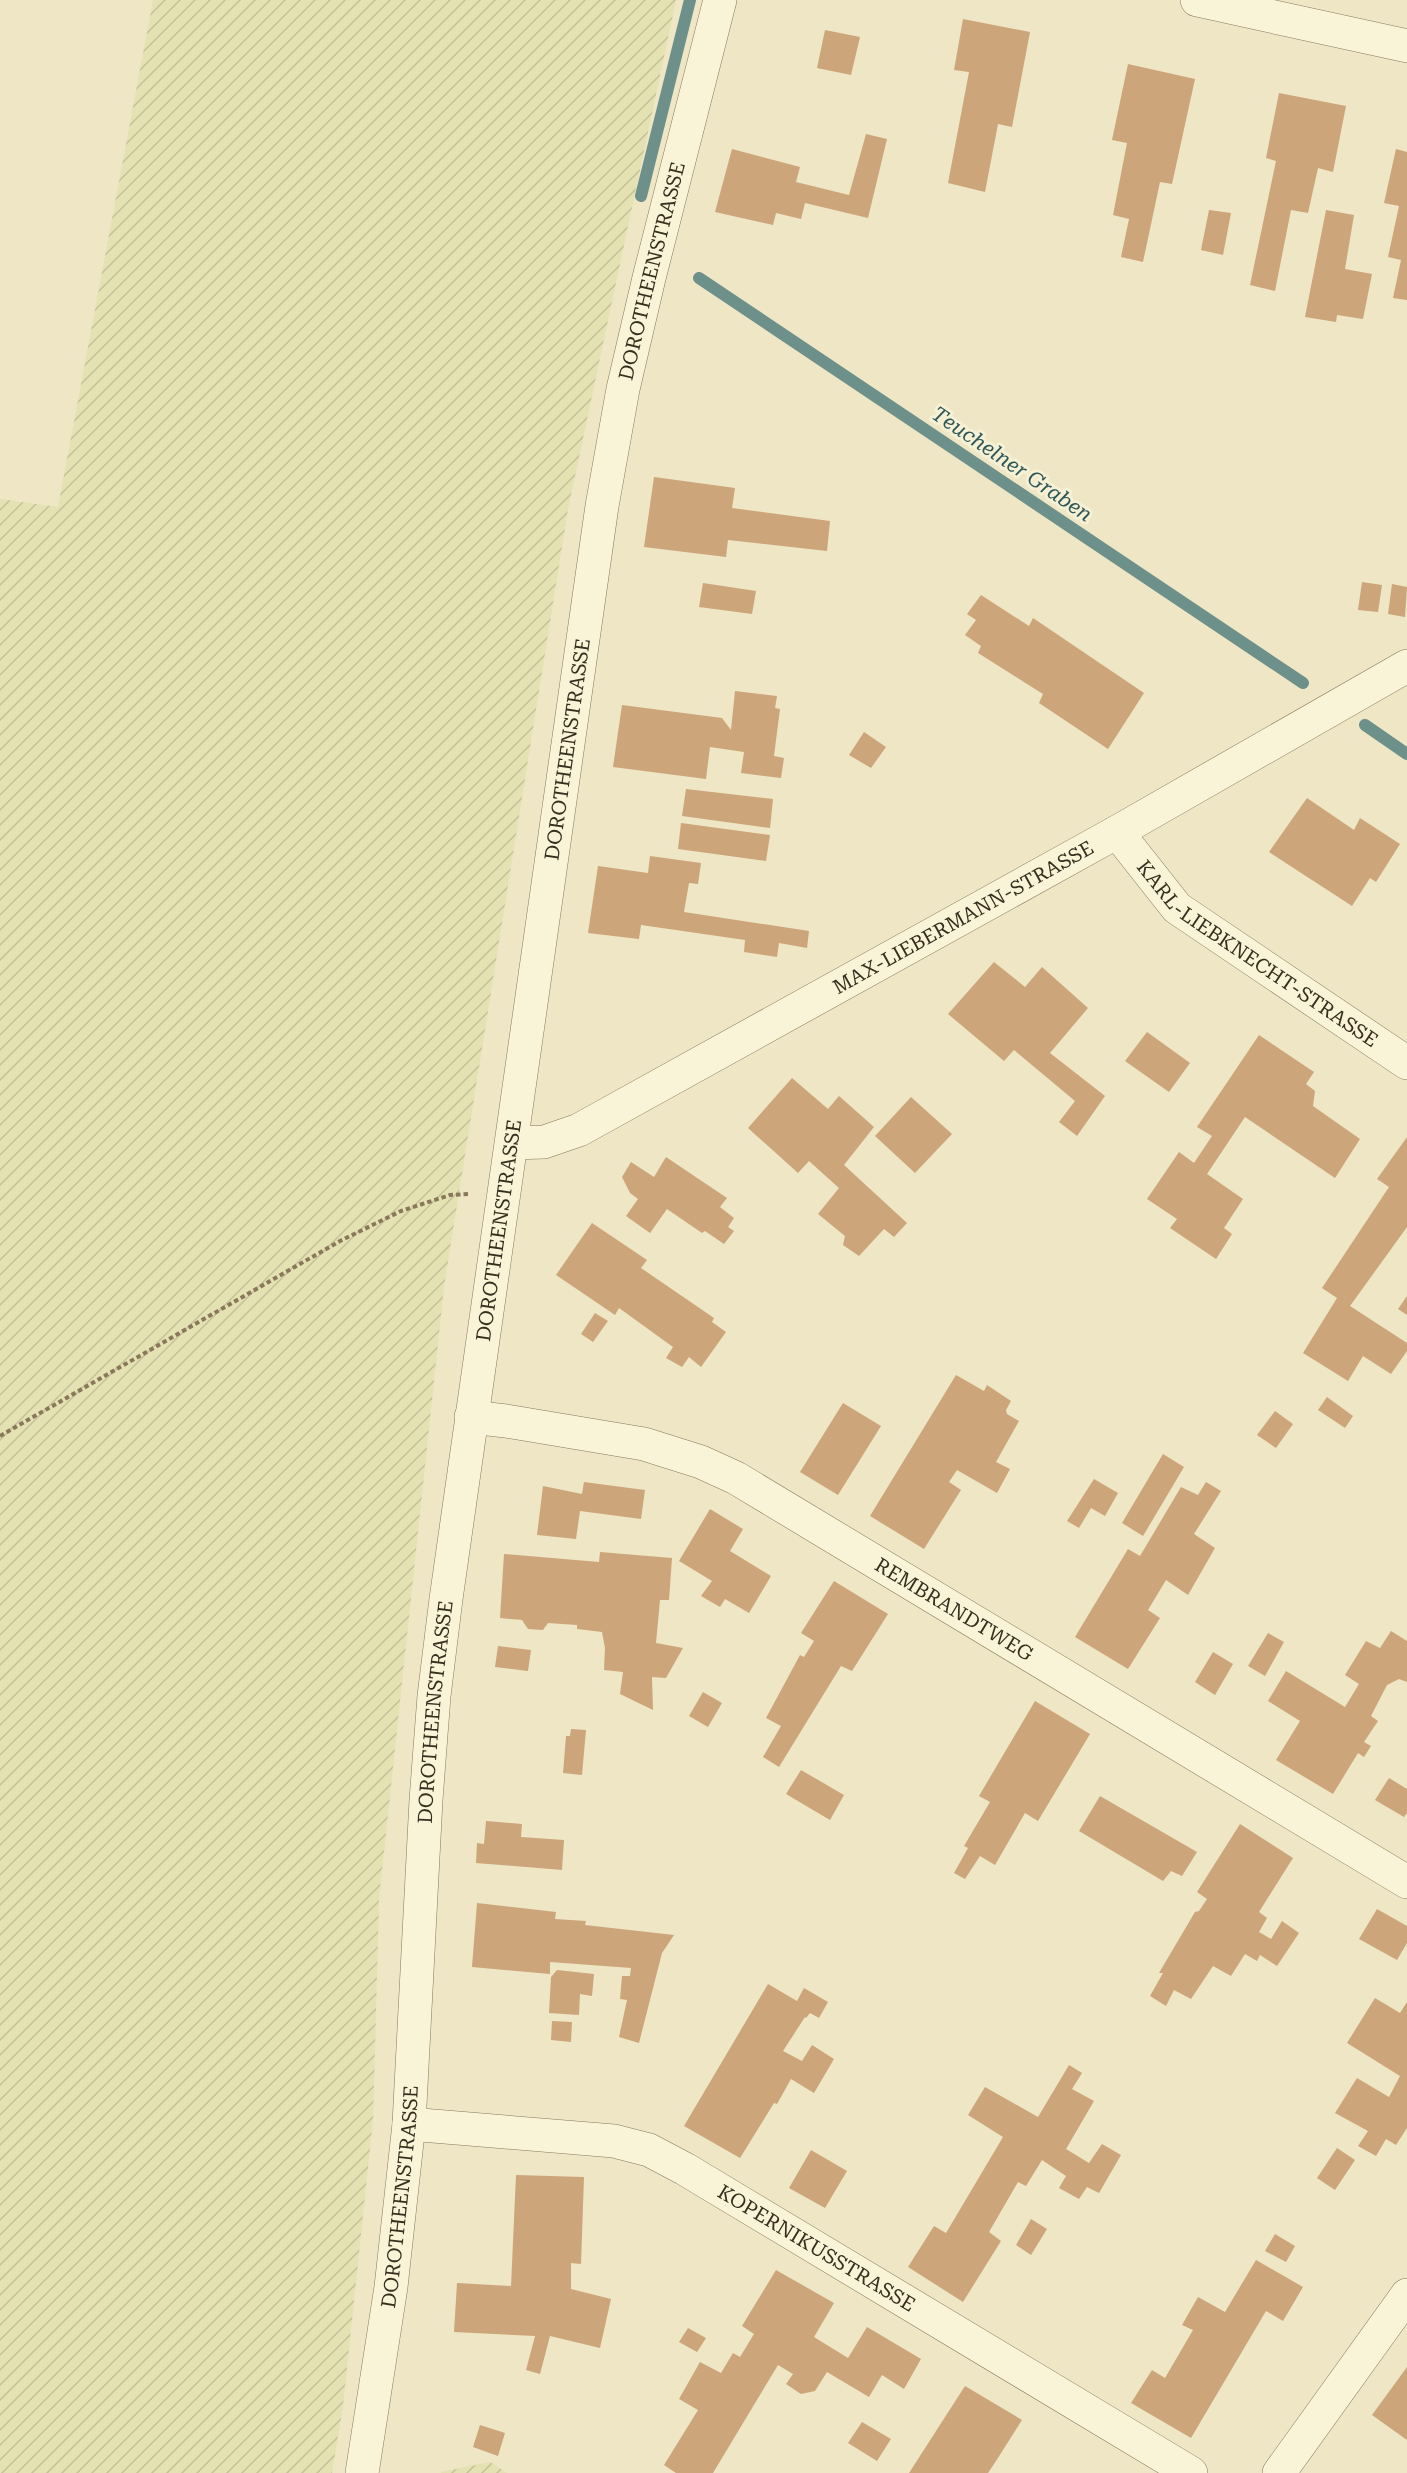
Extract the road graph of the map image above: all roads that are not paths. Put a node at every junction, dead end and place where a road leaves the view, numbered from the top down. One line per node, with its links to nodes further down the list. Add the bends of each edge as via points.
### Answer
1 (720, 0): 7 (street, DOROTHEENSTRASSE, via 623,389 602,506)
2 (1197, 0): 3 (street)
3 (1407, 46)
4 (1407, 666): 5 (street, MAX-LIEBERMANN-STRASSE)
5 (1117, 832): 6 (street, KARL-LIEBKNECHT-STRASSE, via 1177,908); 7 (street, MAX-LIEBERMANN-STRASSE, via 579,1130 544,1142)
6 (1407, 1063)
7 (512, 1143): 8 (street, DOROTHEENSTRASSE)
8 (471, 1417): 9 (street, REMBRANDTWEG, via 644,1444 736,1478); 10 (street, DOROTHEENSTRASSE, via 434,1696)
9 (1407, 1882)
10 (409, 2124): 12 (street, DOROTHEENSTRASSE, via 391,2287); 13 (street, KOPERNIKUSSTRASSE, via 614,2142 649,2150)
11 (1407, 2295): 14 (street)
12 (362, 2473)
13 (1191, 2473)
14 (1279, 2473)

